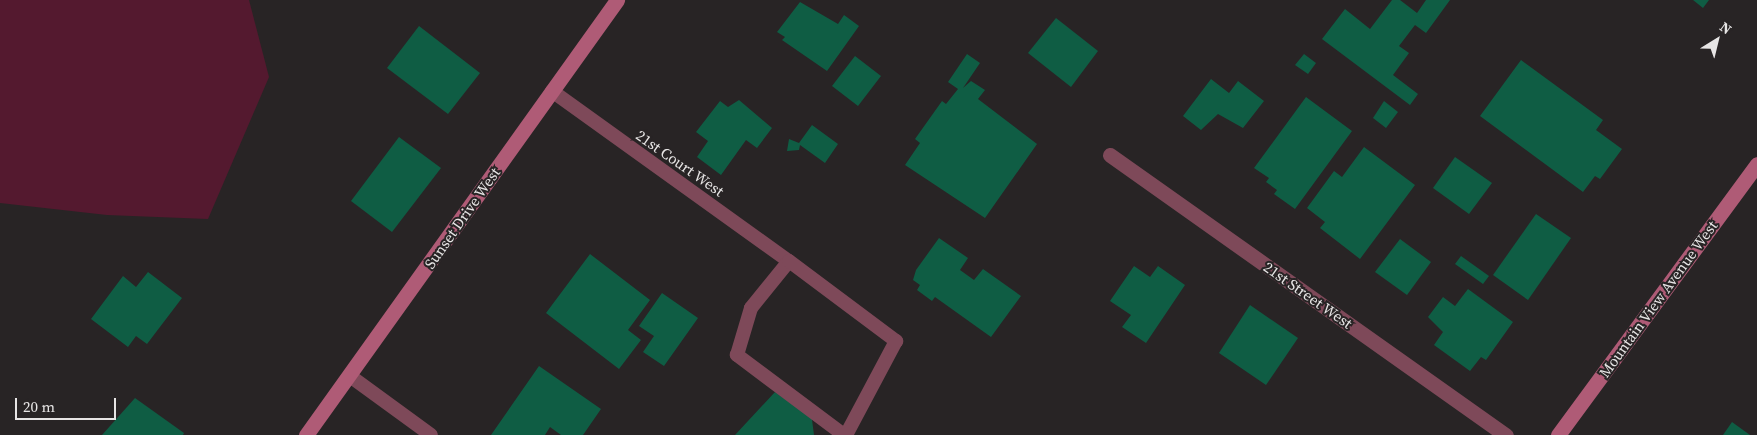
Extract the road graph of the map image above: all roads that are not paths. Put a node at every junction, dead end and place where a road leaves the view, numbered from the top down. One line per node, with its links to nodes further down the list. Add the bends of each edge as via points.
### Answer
1 (617, 0): 2 (street, Sunset Drive West)
2 (552, 92): 5 (lane, 21st Court West); 6 (street, Sunset Drive West)
3 (1110, 155): 10 (street, 21st Street West)
4 (1757, 164): 11 (street, Mountain View Avenue West)
5 (789, 261): 9 (lane, 21st Court West, via 896,341); 9 (lane, 21st Court West, via 751,308 737,355)
6 (350, 376): 7 (street, Sunset Drive West); 8 (lane)
7 (306, 435)
8 (431, 435)
9 (845, 435)
10 (1506, 435)
11 (1558, 435)

